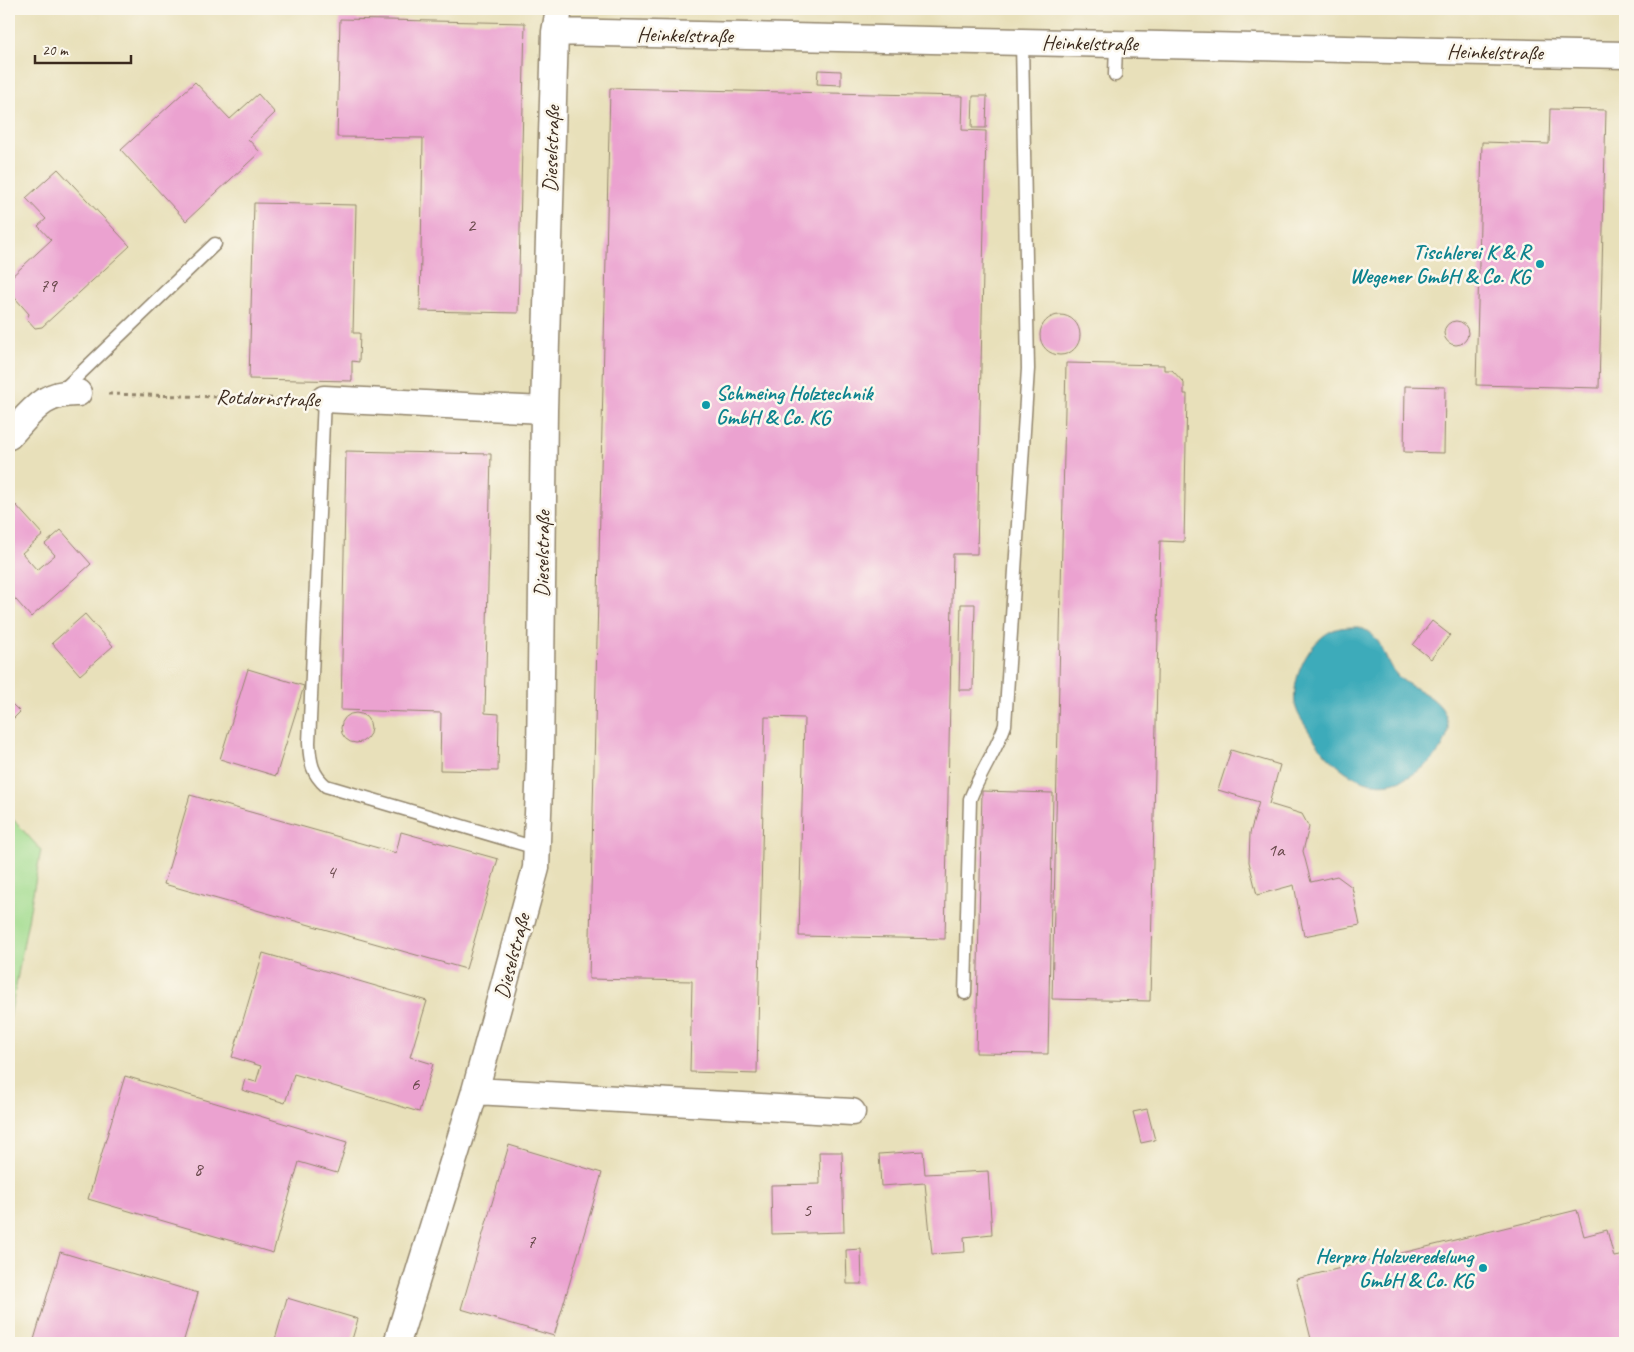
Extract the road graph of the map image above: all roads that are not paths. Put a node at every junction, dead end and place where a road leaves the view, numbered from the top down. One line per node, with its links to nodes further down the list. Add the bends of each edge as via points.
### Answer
1 (557, 20): 2 (street, Heinkelstraße); 9 (street, Dieselstraße)
2 (1022, 42): 3 (street, Heinkelstraße); 12 (lane, via 1028,369 1005,725 996,750 979,776 970,799)
3 (1116, 44): 4 (street, Heinkelstraße); 5 (lane)
4 (1625, 55)
5 (1115, 75)
6 (215, 244): 7 (lane)
7 (69, 393): 10 (street, via 42,402)
8 (324, 399): 9 (street, Rotdornstraße); 11 (lane, via 309,744 310,763 316,777 326,786)
9 (544, 410): 11 (street, Dieselstraße)
10 (9, 436)
11 (536, 848): 13 (street, Dieselstraße, via 536,868)
12 (965, 993)
13 (475, 1091): 14 (street); 15 (street, Dieselstraße)
14 (852, 1112)
15 (397, 1343)

